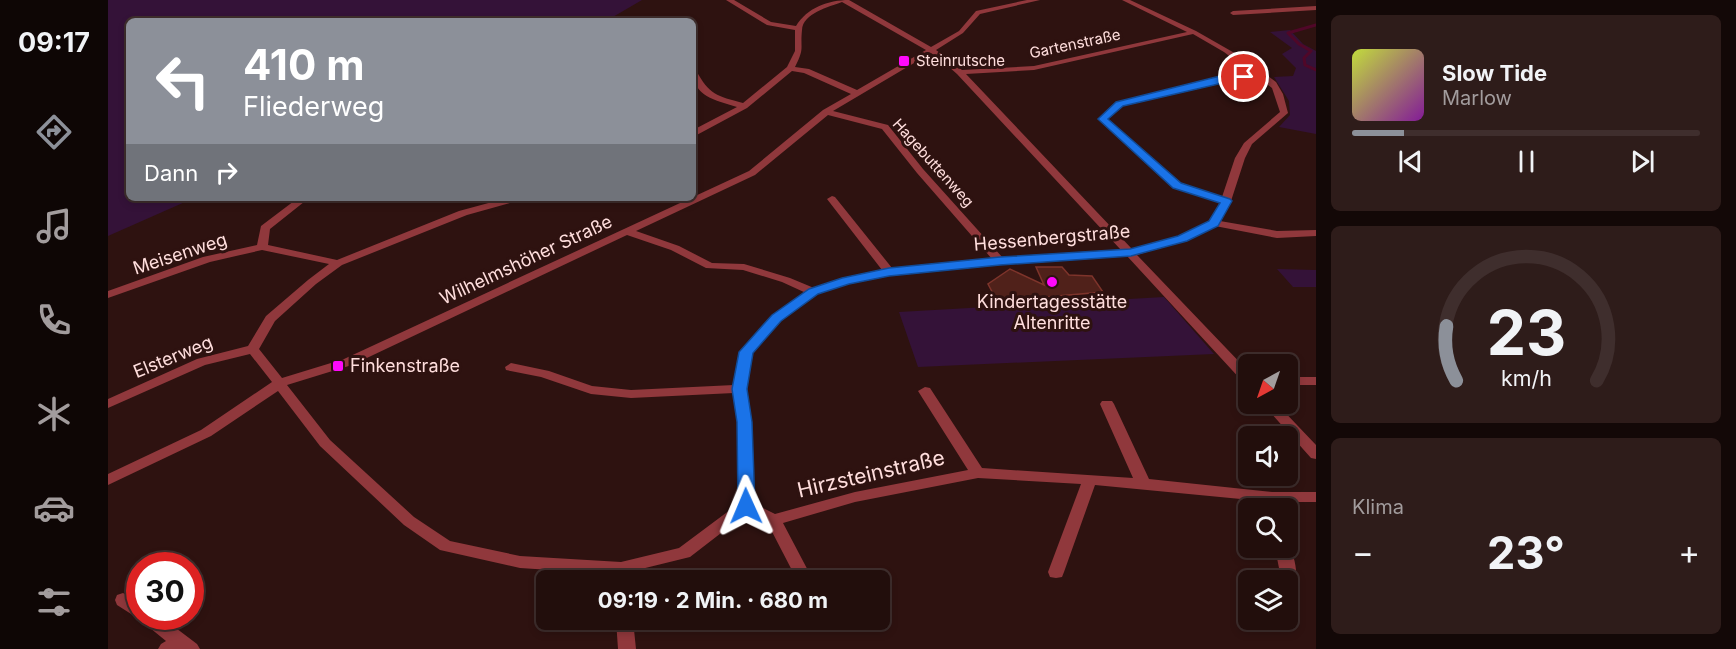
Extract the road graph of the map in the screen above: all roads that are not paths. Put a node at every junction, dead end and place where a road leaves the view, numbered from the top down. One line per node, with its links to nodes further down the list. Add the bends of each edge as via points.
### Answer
1 (729, 0): 7 (street, via 769,24)
2 (842, 0): 7 (street, via 814,11); 9 (street)
3 (1037, 0): 9 (street, Wilhelmshöher Straße, via 978,12 961,32)
4 (1125, 0): 8 (street)
5 (1316, 8): 6 (street)
6 (1233, 13)
7 (798, 28): 10 (street, via 799,51)
8 (1194, 32): 11 (street, Gartenstraße, via 1034,68); 12 (street, via 1238,57)
9 (929, 50): 11 (street); 14 (street, Wilhelmshöher Straße)
10 (790, 68): 14 (street); 15 (street)
11 (960, 72): 28 (street)
12 (1260, 76): 23 (street, via 1272,82 1282,100 1284,114 1248,142); 23 (street, via 1228,77 1174,89 1120,104 1103,119 1177,186)
13 (696, 81): 15 (street, via 709,96)
14 (856, 93): 16 (street, Wilhelmshöher Straße)
15 (744, 106): 17 (street)
16 (826, 112): 19 (street, Wilhelmshöher Straße, via 752,173); 29 (street, Hagebuttenweg, via 885,127)
17 (696, 132)
18 (832, 199): 31 (street)
19 (696, 200)
20 (300, 201): 27 (street, via 265,228)
21 (507, 201): 30 (street, via 463,213)
22 (693, 201): 25 (street, Wilhelmshöher Straße)
23 (1226, 201): 24 (street)
24 (1214, 223): 26 (street, via 1262,234); 28 (street, Hessenbergstraße, via 1182,238)
25 (628, 232): 32 (street, via 675,248 710,266 744,267); 39 (street, Wilhelmshöher Straße, via 348,362)
26 (1316, 233)
27 (262, 247): 30 (street); 33 (street, Meisenweg, via 207,259)
28 (1131, 253): 29 (street, Hessenbergstraße); 36 (street)
29 (1000, 261): 31 (street, Hessenbergstraße)
30 (338, 263): 34 (street, via 270,319)
31 (889, 272): 32 (street, Hessenbergstraße)
32 (814, 292): 40 (street, Hessenbergstraße, via 777,318 746,352)
33 (108, 295)
34 (253, 349): 39 (street); 42 (street, Elsterweg, via 201,362)
35 (511, 367): 40 (street, via 591,390 631,394)
36 (1238, 368)
37 (1298, 381): 38 (street)
38 (1316, 381)
39 (280, 383): 47 (street, Wilhelmshöher Straße, via 206,433); 55 (street, via 325,443 409,521 446,546 520,562)
40 (740, 389): 53 (street, Hessenbergstraße)
41 (925, 391): 46 (street, Hirzsteinstraße)
42 (108, 404)
43 (1107, 404): 49 (street)
44 (1279, 414): 45 (street)
45 (1316, 454)
46 (978, 473): 48 (street, Hirzsteinstraße); 54 (street, Hirzsteinstraße, via 855,497)
47 (108, 480)
48 (1090, 480): 49 (street, Hirzsteinstraße); 58 (street)
49 (1144, 485): 51 (street, Hirzsteinstraße)
50 (1316, 497): 52 (street, Hirzsteinstraße)
51 (1238, 498)
52 (1298, 500)
53 (746, 506): 54 (street); 56 (street, via 684,553)
54 (774, 520): 57 (street)
55 (588, 570)
56 (634, 570)
57 (800, 570)
58 (1056, 572)
59 (123, 600): 60 (street)
60 (126, 602)
61 (161, 630): 64 (street)
62 (626, 630): 63 (street)
63 (627, 645)
64 (180, 647)

